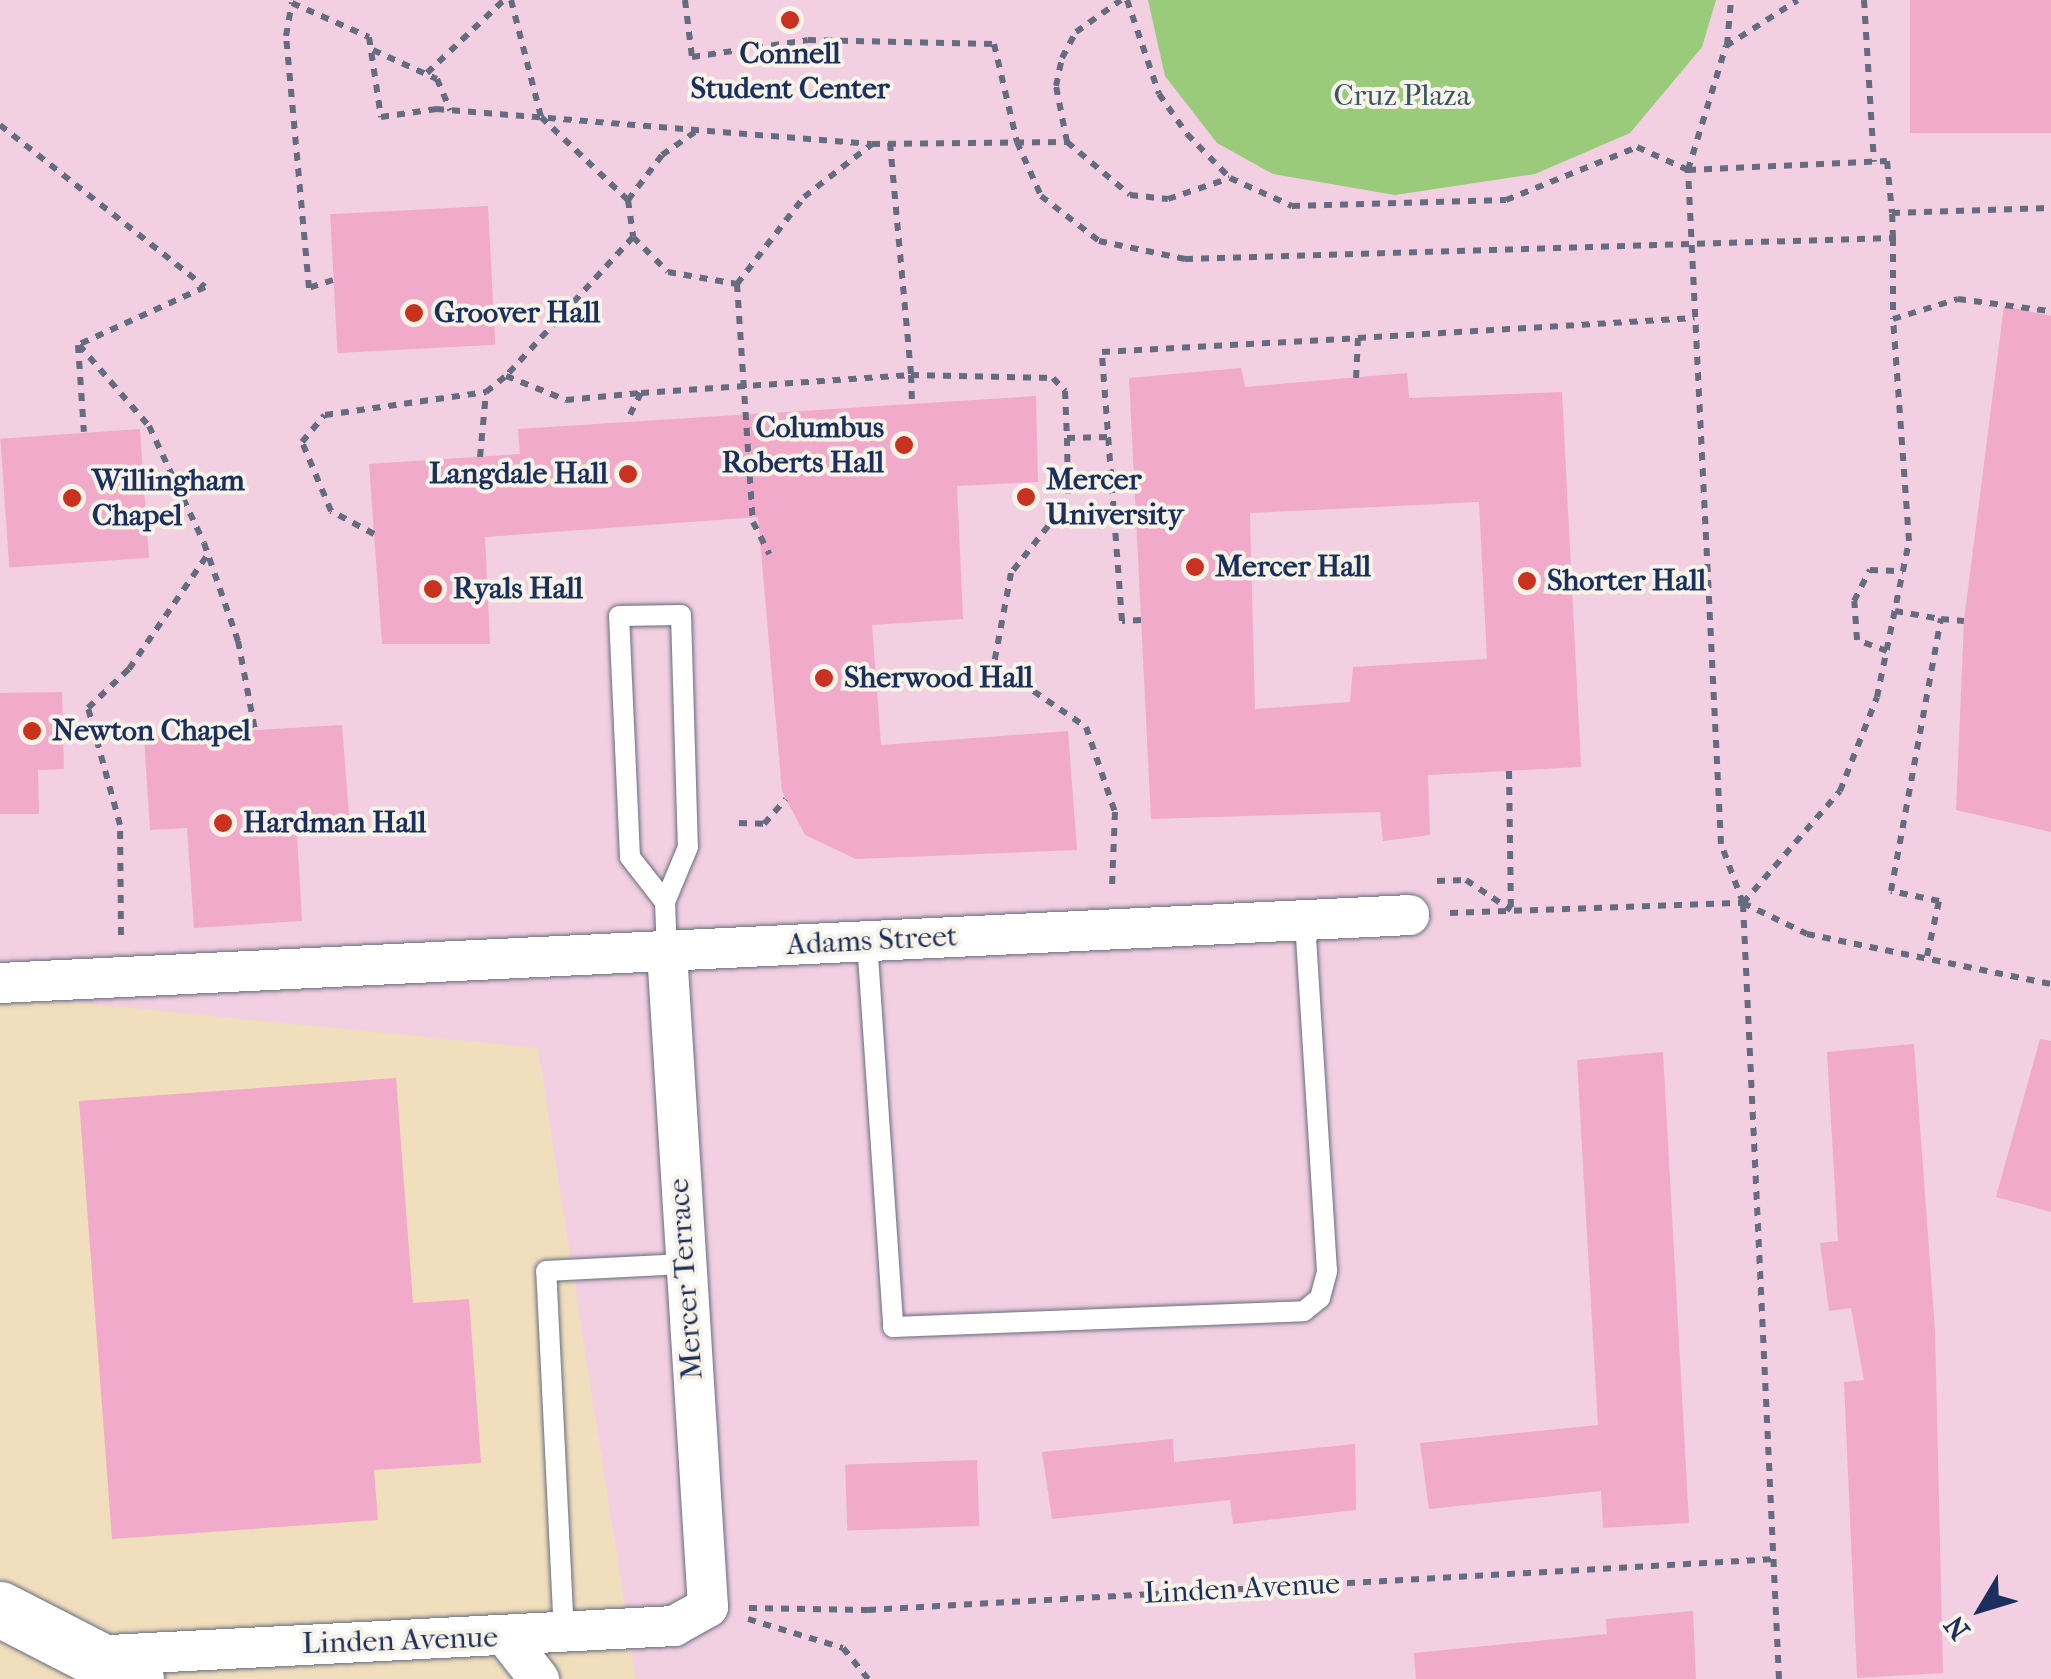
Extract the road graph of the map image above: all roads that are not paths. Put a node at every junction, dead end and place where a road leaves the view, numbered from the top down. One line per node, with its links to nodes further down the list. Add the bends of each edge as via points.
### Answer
1 (664, 902): 1 (lane, via 688,847 680,615 619,616 630,857); 5 (lane)
2 (1409, 915): 3 (street, Adams Street)
3 (1305, 920): 4 (street, Adams Street); 4 (lane, via 1326,1271 1320,1298 1304,1311 893,1328)
4 (866, 941): 5 (street, Adams Street)
5 (666, 951): 6 (street, Adams Street); 7 (street, Mercer Terrace)
6 (0, 983)
7 (684, 1264): 8 (street, Mercer Terrace); 10 (lane, via 546,1270)
8 (708, 1607): 10 (street, Linden Avenue, via 674,1626)
9 (0, 1609): 12 (street)
10 (564, 1634): 11 (street, Linden Avenue)
11 (507, 1638): 12 (street, Linden Avenue); 14 (street)
12 (87, 1656): 13 (street)
13 (136, 1679)
14 (539, 1679)

